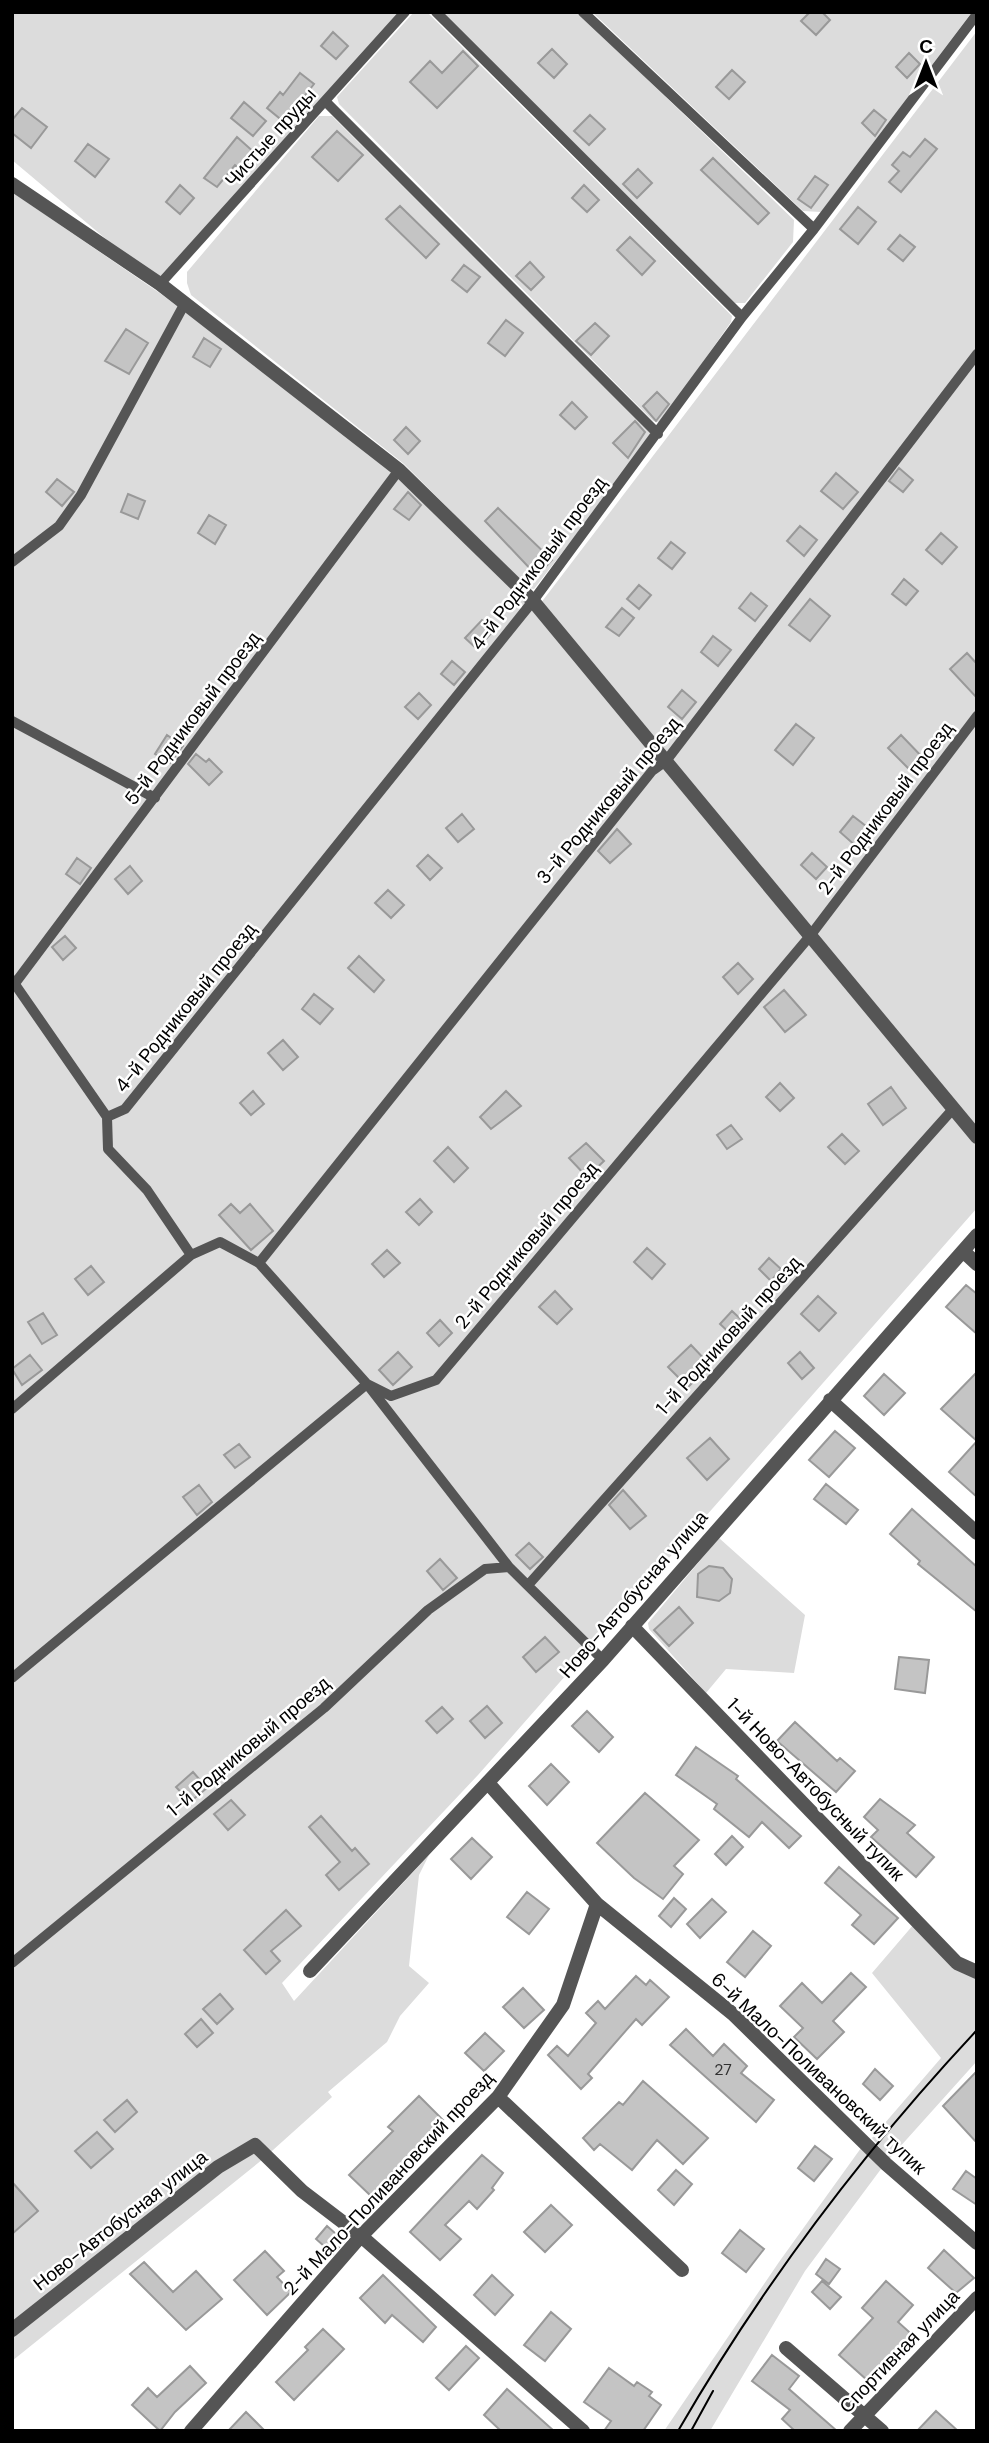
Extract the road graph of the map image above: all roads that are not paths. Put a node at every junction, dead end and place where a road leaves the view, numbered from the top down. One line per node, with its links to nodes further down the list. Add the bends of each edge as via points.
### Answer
1 (405, 12): 5 (lane, Чистые пруды)
2 (436, 12): 10 (lane)
3 (583, 12): 7 (lane)
4 (977, 14): 7 (lane, 4-й Родниковый проезд)
5 (326, 102): 8 (lane, Чистые пруды); 12 (lane)
6 (12, 184): 8 (street)
7 (814, 229): 10 (lane, 4-й Родниковый проезд)
8 (160, 284): 9 (street)
9 (185, 303): 13 (street); 14 (lane, via 81,495 59,526)
10 (741, 317): 12 (lane, 4-й Родниковый проезд)
11 (977, 354): 18 (lane, 3-й Родниковый проезд)
12 (658, 434): 15 (lane, 4-й Родниковый проезд)
13 (399, 470): 15 (street); 19 (lane, 5-й Родниковый проезд)
14 (12, 562)
15 (533, 601): 18 (street); 23 (lane, 4-й Родниковый проезд, via 125,1109)
16 (977, 716): 20 (lane, 2-й Родниковый проезд)
17 (12, 721): 19 (lane)
18 (666, 761): 20 (street); 28 (lane, 3-й Родниковый проезд, via 652,771 513,942)
19 (155, 798): 21 (lane, 5-й Родниковый проезд)
20 (810, 936): 22 (street); 30 (lane, 2-й Родниковый проезд, via 436,1380 391,1396)
21 (13, 983): 23 (lane)
22 (953, 1109): 24 (street); 35 (lane, 1-й Родниковый проезд)
23 (107, 1117): 27 (lane, via 108,1149 147,1190)
24 (977, 1137)
25 (977, 1235): 26 (street, Ново-Автобусная улица)
26 (963, 1251): 29 (street); 31 (street, Ново-Автобусная улица)
27 (191, 1255): 28 (lane, via 220,1242); 32 (lane)
28 (259, 1263): 30 (lane)
29 (977, 1264)
30 (367, 1384): 34 (lane); 38 (lane)
31 (830, 1400): 33 (street); 36 (street, Ново-Автобусная улица)
32 (12, 1409)
33 (977, 1533)
34 (509, 1567): 35 (lane); 41 (lane, 1-й Родниковый проезд, via 485,1569 428,1610 324,1708)
35 (529, 1584): 37 (lane)
36 (632, 1626): 37 (street, Ново-Автобусная улица); 43 (street, 1-й Ново-Автобусный тупик, via 957,1963)
37 (603, 1660): 39 (street, Ново-Автобусная улица)
38 (12, 1678)
39 (488, 1783): 40 (street, 6-й Мало-Поливановский тупик); 42 (street, Ново-Автобусная улица)
40 (597, 1904): 44 (street, 2-й Мало-Поливановский проезд, via 563,2004); 46 (street, 6-й Мало-Поливановский тупик, via 733,2014 886,2164)
41 (12, 1964)
42 (310, 1971)
43 (977, 1972)
44 (498, 2097): 45 (street, 2-й Мало-Поливановский проезд); 47 (street)
45 (360, 2236): 49 (street, Ново-Автобусная улица, via 302,2191 255,2145 218,2166); 52 (street, 2-й Мало-Поливановский проезд); 53 (street)
46 (977, 2243)
47 (682, 2270)
48 (977, 2298): 51 (street, Спортивная улица)
49 (12, 2330)
50 (786, 2348): 51 (street)
51 (864, 2415): 54 (street, Спортивная улица); 55 (street)
52 (191, 2431)
53 (583, 2431)
54 (850, 2431)
55 (882, 2431)

